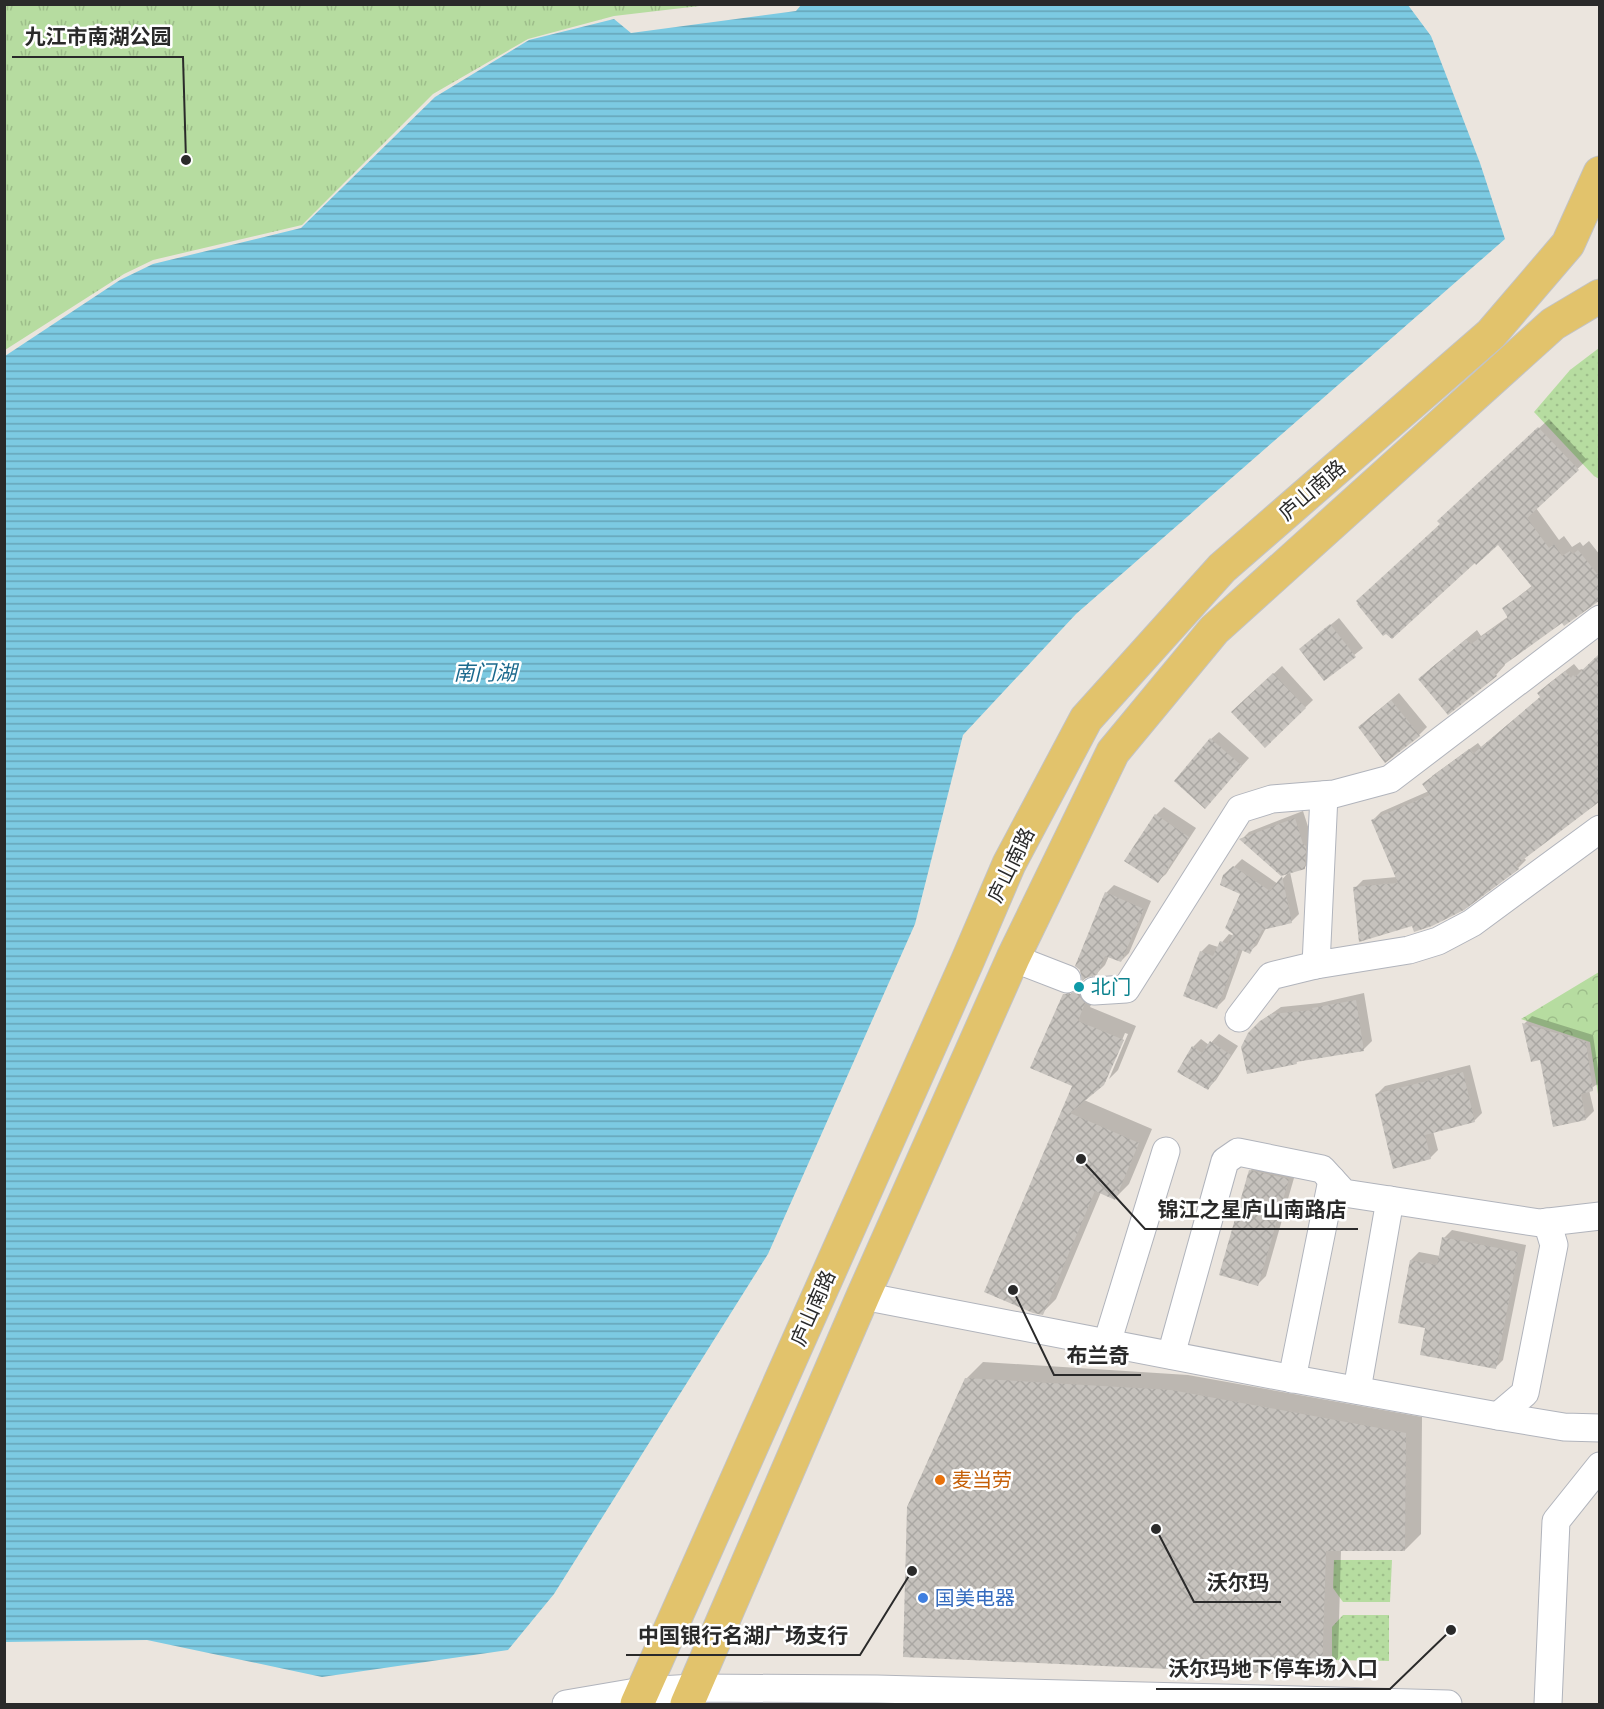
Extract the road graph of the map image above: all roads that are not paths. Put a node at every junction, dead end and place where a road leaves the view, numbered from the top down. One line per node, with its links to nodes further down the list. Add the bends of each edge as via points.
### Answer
1 (1599, 173): 25 (main road, 庐山南路, via 1568,244 1491,334 1222,568 1086,719 1009,864)
2 (1599, 296): 6 (main road, 庐山南路, via 1553,324 1214,630 1113,752)
3 (1599, 620): 4 (street, via 1390,779)
4 (1324, 795): 7 (street); 9 (street, via 1272,799 1240,809 1126,989)
5 (1599, 829): 7 (street, via 1480,917 1438,941 1410,950)
6 (1013, 958): 8 (street); 16 (main road, 庐山南路)
7 (1316, 965): 10 (street, via 1271,976)
8 (1067, 979)
9 (1094, 991)
10 (1239, 1018)
11 (1166, 1150): 17 (street)
12 (1332, 1180): 13 (street, via 1344,1193); 18 (street, via 1322,1169 1238,1152 1225,1161); 19 (street)
13 (1390, 1200): 15 (street); 20 (street)
14 (1599, 1216): 15 (street)
15 (1547, 1222): 21 (street, via 1554,1245 1525,1393)
16 (863, 1296): 17 (street); 24 (main road, 庐山南路)
17 (1107, 1343): 18 (street)
18 (1171, 1355): 19 (street)
19 (1292, 1378): 20 (street)
20 (1357, 1390): 21 (street)
21 (1498, 1416): 22 (street, via 1564,1427)
22 (1599, 1428)
23 (1599, 1466): 29 (street, via 1556,1521)
24 (691, 1696): 25 (street); 26 (street)
25 (640, 1698): 27 (street)
26 (973, 1698): 28 (street)
27 (566, 1704)
28 (1448, 1704)
29 (1548, 1704)

